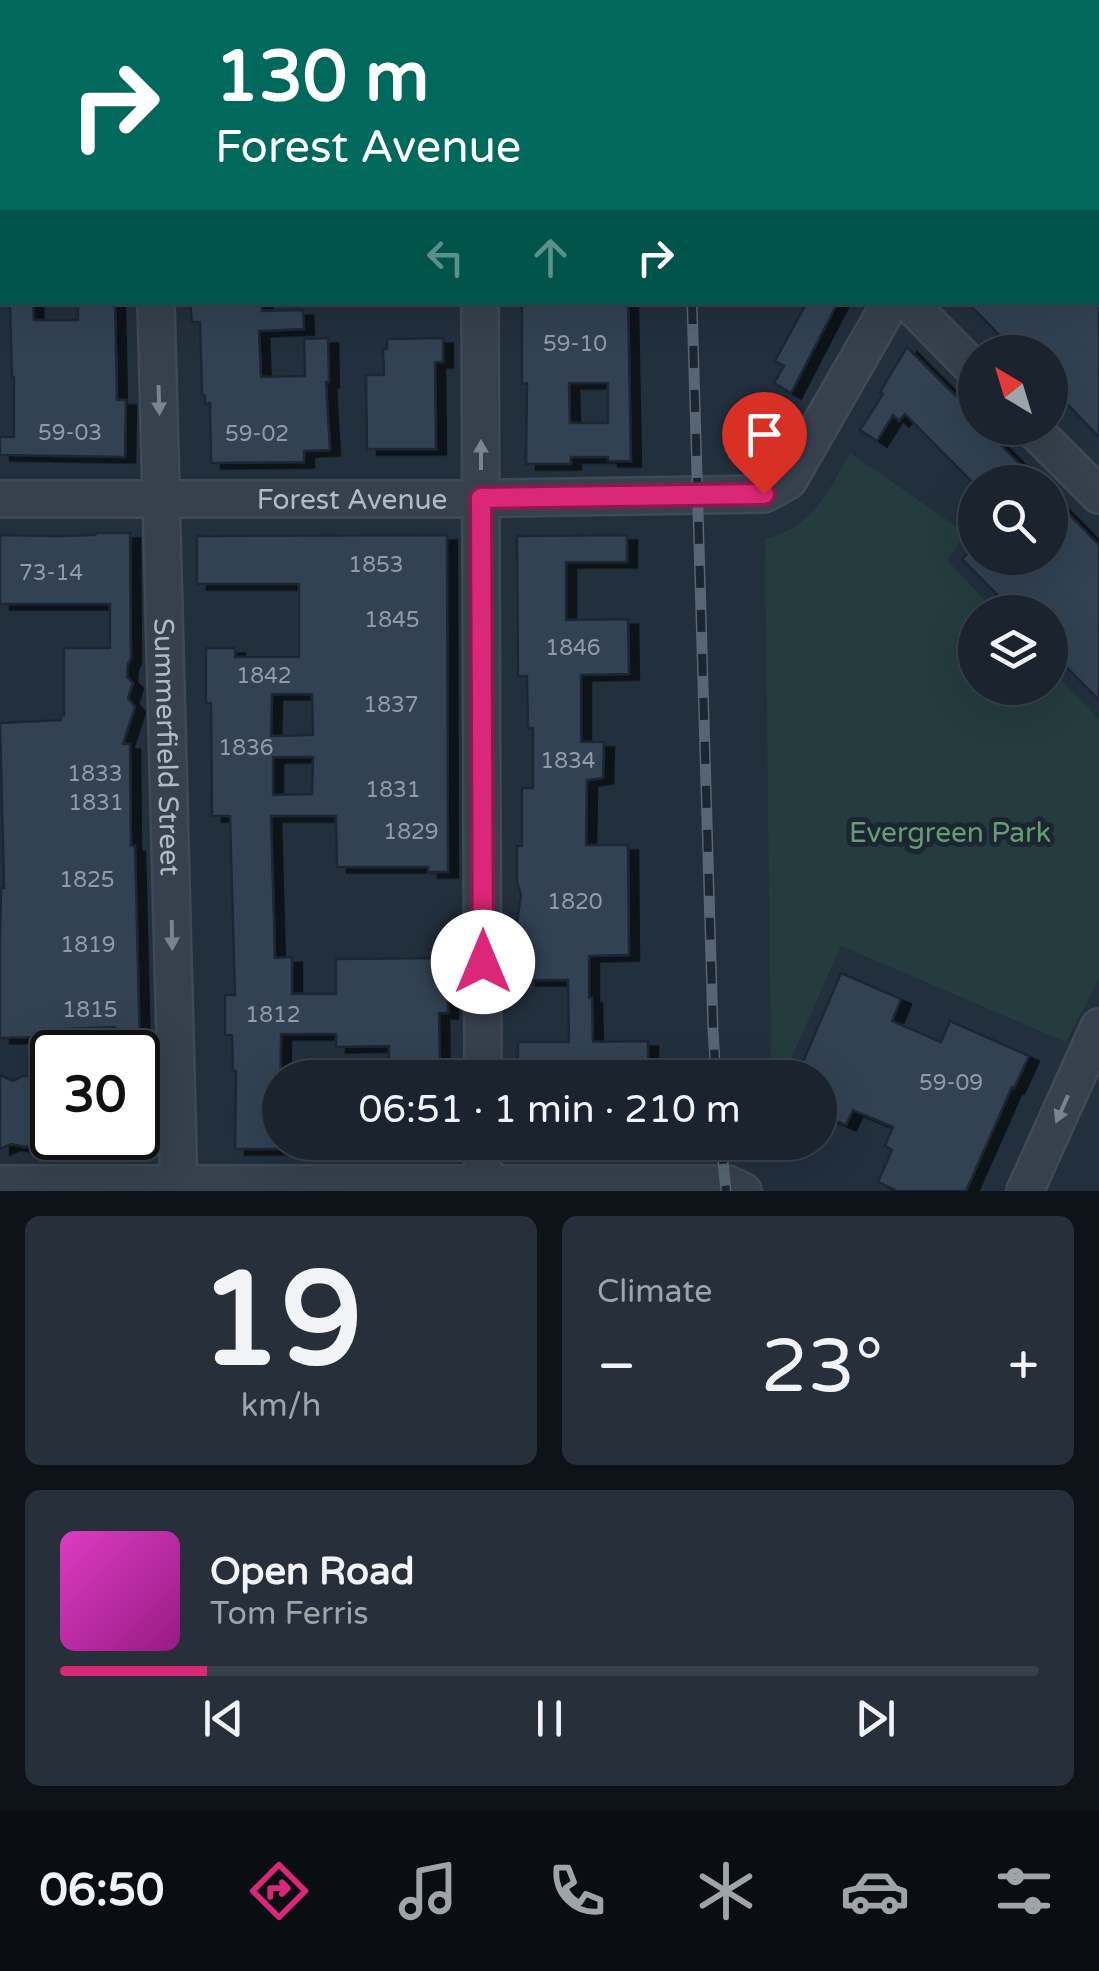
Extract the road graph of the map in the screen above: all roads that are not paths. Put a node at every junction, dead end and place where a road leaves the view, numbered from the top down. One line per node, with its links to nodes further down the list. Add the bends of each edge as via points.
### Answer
1 (156, 305): 10 (street, Summerfield Street, one-way to 10)
2 (480, 305): 8 (street, one-way to 2)
3 (889, 305): 8 (street, Forest Avenue, via 788,482 764,494)
4 (911, 305): 5 (street)
5 (958, 353)
6 (1049, 445): 7 (street)
7 (1099, 495)
8 (481, 498): 10 (street, Forest Avenue); 12 (street)
9 (0, 499): 10 (street, Forest Avenue)
10 (161, 499): 15 (street, Summerfield Street, one-way to 15)
11 (1098, 1034): 18 (street, one-way to 18)
12 (483, 1060)
13 (484, 1160): 16 (street)
14 (0, 1184): 15 (street)
15 (179, 1187): 16 (street)
16 (484, 1187): 17 (street, via 728,1184)
17 (743, 1191)
18 (1025, 1191)

